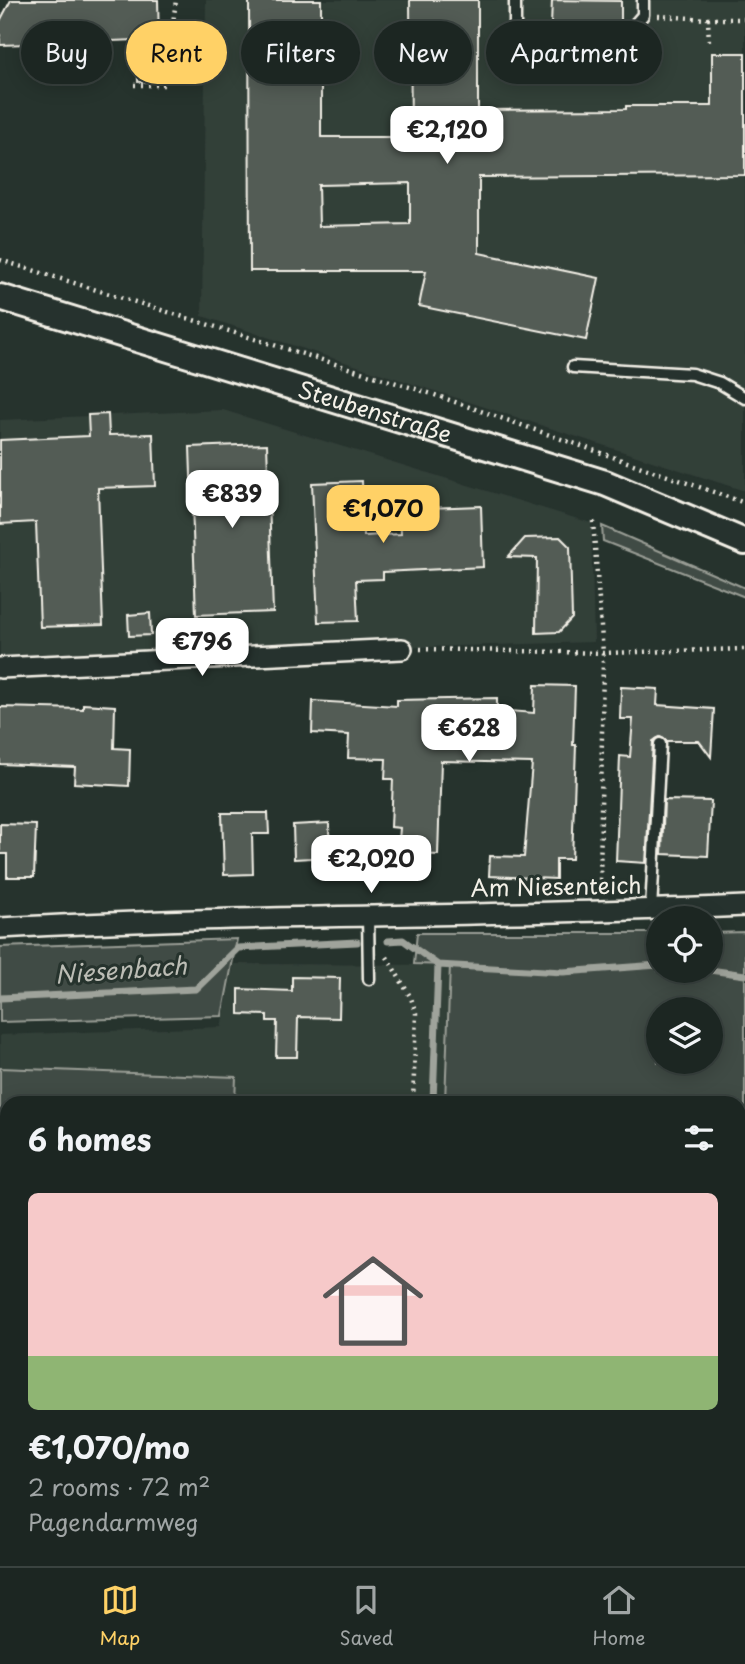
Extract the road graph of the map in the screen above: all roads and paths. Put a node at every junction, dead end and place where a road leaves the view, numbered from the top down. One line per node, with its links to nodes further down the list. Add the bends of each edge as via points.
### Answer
1 (176, 0): 8 (path, via 165,85)
2 (515, 0): 4 (lane, via 515,48 612,51)
3 (643, 0): 4 (lane)
4 (643, 15): 5 (path)
5 (708, 19): 6 (path); 7 (path)
6 (745, 19)
7 (709, 44)
8 (134, 85)
9 (0, 260): 13 (path, via 432,394)
10 (0, 297): 15 (street, Steubenstraße, via 605,483)
11 (573, 367): 12 (lane, via 692,374)
12 (745, 398)
13 (745, 503)
14 (593, 521): 18 (path)
15 (745, 542)
16 (402, 649): 18 (path); 19 (street)
17 (745, 649): 18 (path)
18 (603, 653): 25 (path)
19 (0, 668)
20 (660, 744): 21 (lane)
21 (652, 906)
22 (745, 906): 23 (street, Am Niesenteich)
23 (723, 907)
24 (646, 910): 25 (street, Am Niesenteich)
25 (600, 912): 26 (street, Am Niesenteich)
26 (368, 915): 27 (street, Am Niesenteich); 29 (lane)
27 (0, 928)
28 (385, 945): 30 (path, via 386,956 416,1013)
29 (369, 979)
30 (413, 1096)

